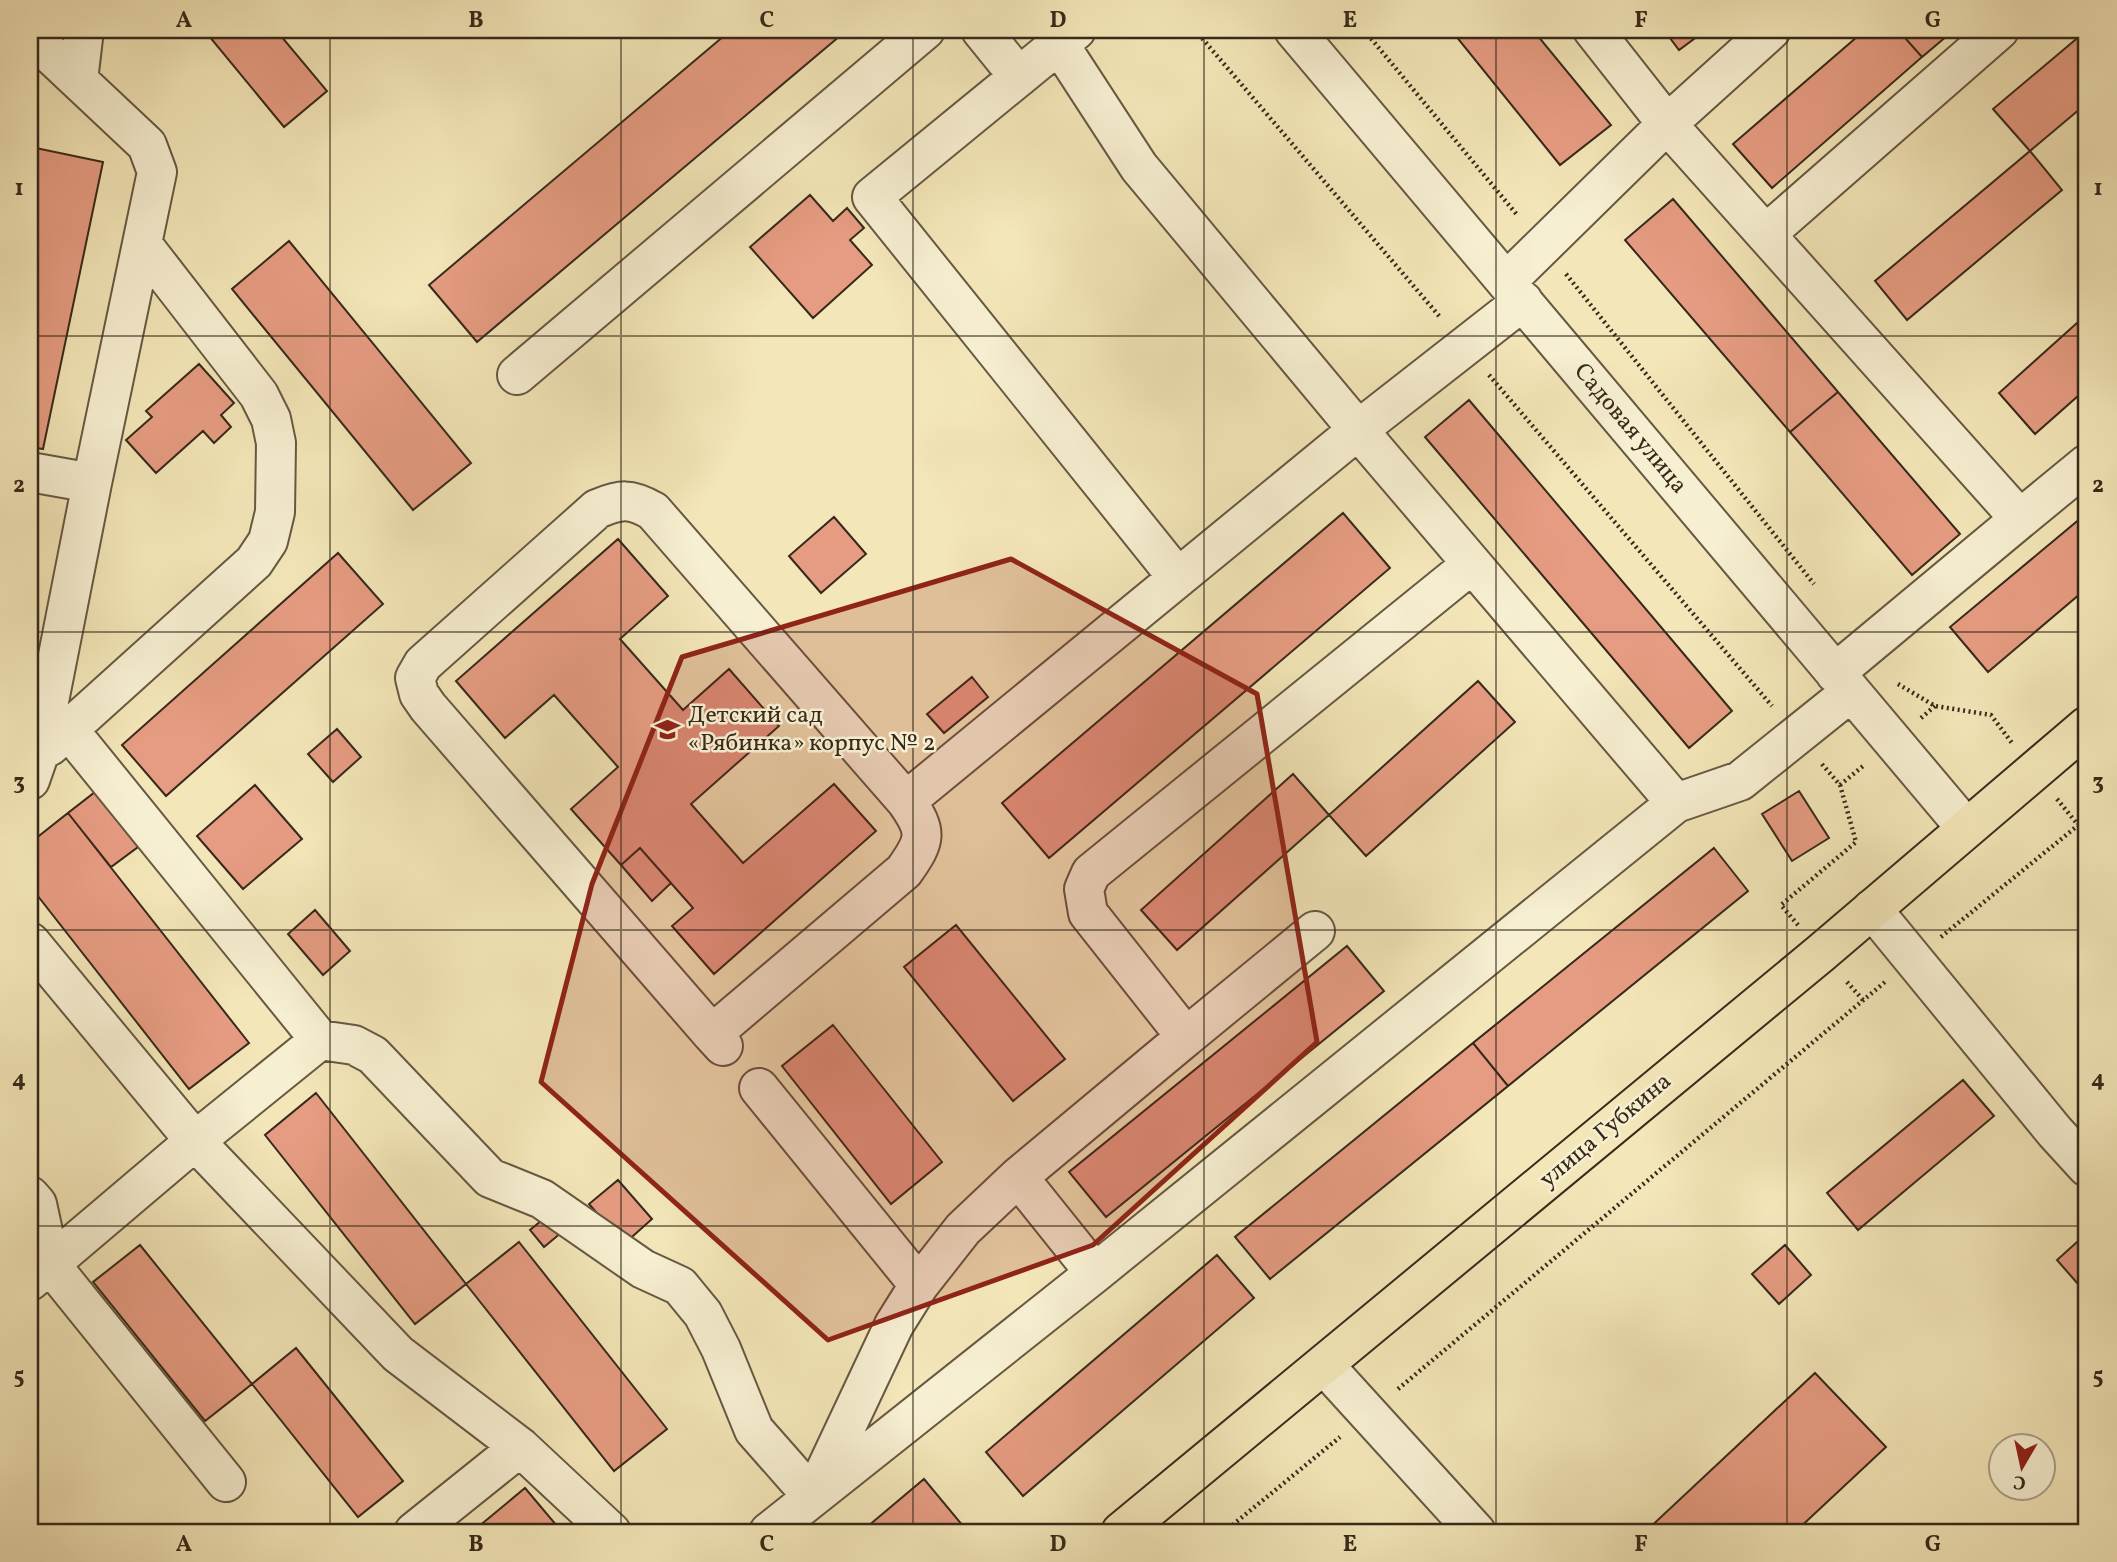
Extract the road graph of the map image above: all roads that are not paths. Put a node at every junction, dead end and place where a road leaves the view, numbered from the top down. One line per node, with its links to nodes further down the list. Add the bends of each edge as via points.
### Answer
1 (85, 30): 11 (street)
2 (925, 30): 16 (street)
3 (981, 30): 10 (street)
4 (1294, 30): 15 (street, Садовая улица)
5 (1592, 30): 12 (street)
6 (1771, 30): 12 (street)
7 (1999, 30): 13 (street)
8 (30, 35): 11 (street)
9 (1067, 37): 10 (street); 17 (street, via 1139,167)
10 (1019, 77): 23 (street, via 872,197)
11 (78, 80): 14 (street, via 147,145 157,172)
12 (1667, 124): 13 (street); 15 (street, via 1543,245)
13 (1766, 234): 21 (street)
14 (142, 244): 20 (street); 26 (street, via 259,395 271,419 276,443 275,512 268,541 254,562)
15 (1514, 292): 17 (street, via 1465,346); 24 (street, Садовая улица)
16 (517, 375)
17 (1358, 430): 22 (street); 23 (street)
18 (2087, 464): 21 (street)
19 (30, 472): 20 (street)
20 (92, 483): 27 (street)
21 (2020, 519): 24 (street, via 1866,647)
22 (1472, 564): 29 (street); 34 (street, via 1091,873 1084,890 1088,913)
23 (1178, 578): 28 (street)
24 (1843, 682): 29 (street, via 1797,736 1740,781); 30 (street, Садовая улица)
25 (2087, 726): 30 (main road, улица Губкина)
26 (68, 729): 27 (street); 35 (street)
27 (34, 768)
28 (906, 801): 28 (street, via 653,511 638,503 617,500 597,509 423,664 415,678 428,707 718,1040 905,870 922,838 920,821)
29 (1676, 803): 42 (street)
30 (1966, 828): 31 (main road, улица Губкина)
31 (1872, 909): 38 (street); 44 (main road, улица Губкина)
32 (1314, 931): 34 (street)
33 (30, 942): 37 (street)
34 (1186, 1037): 39 (street)
35 (320, 1040): 37 (street); 47 (street, via 354,1045 373,1055 490,1178 542,1199 643,1269 680,1286 704,1314 754,1430)
36 (759, 1088): 43 (street)
37 (195, 1141): 41 (street); 45 (street, via 398,1354)
38 (2087, 1167)
39 (1018, 1177): 42 (street); 43 (street, via 963,1229)
40 (30, 1196): 41 (street, via 37,1205)
41 (40, 1272): 46 (street)
42 (1095, 1273): 47 (street)
43 (919, 1285): 47 (street, via 894,1325)
44 (1324, 1365): 51 (main road, улица Губкина); 52 (street)
45 (520, 1447): 48 (street); 49 (street)
46 (226, 1482)
47 (813, 1497): 50 (street)
48 (414, 1532)
49 (611, 1532)
50 (769, 1532)
51 (1121, 1532)
52 (1476, 1532)

